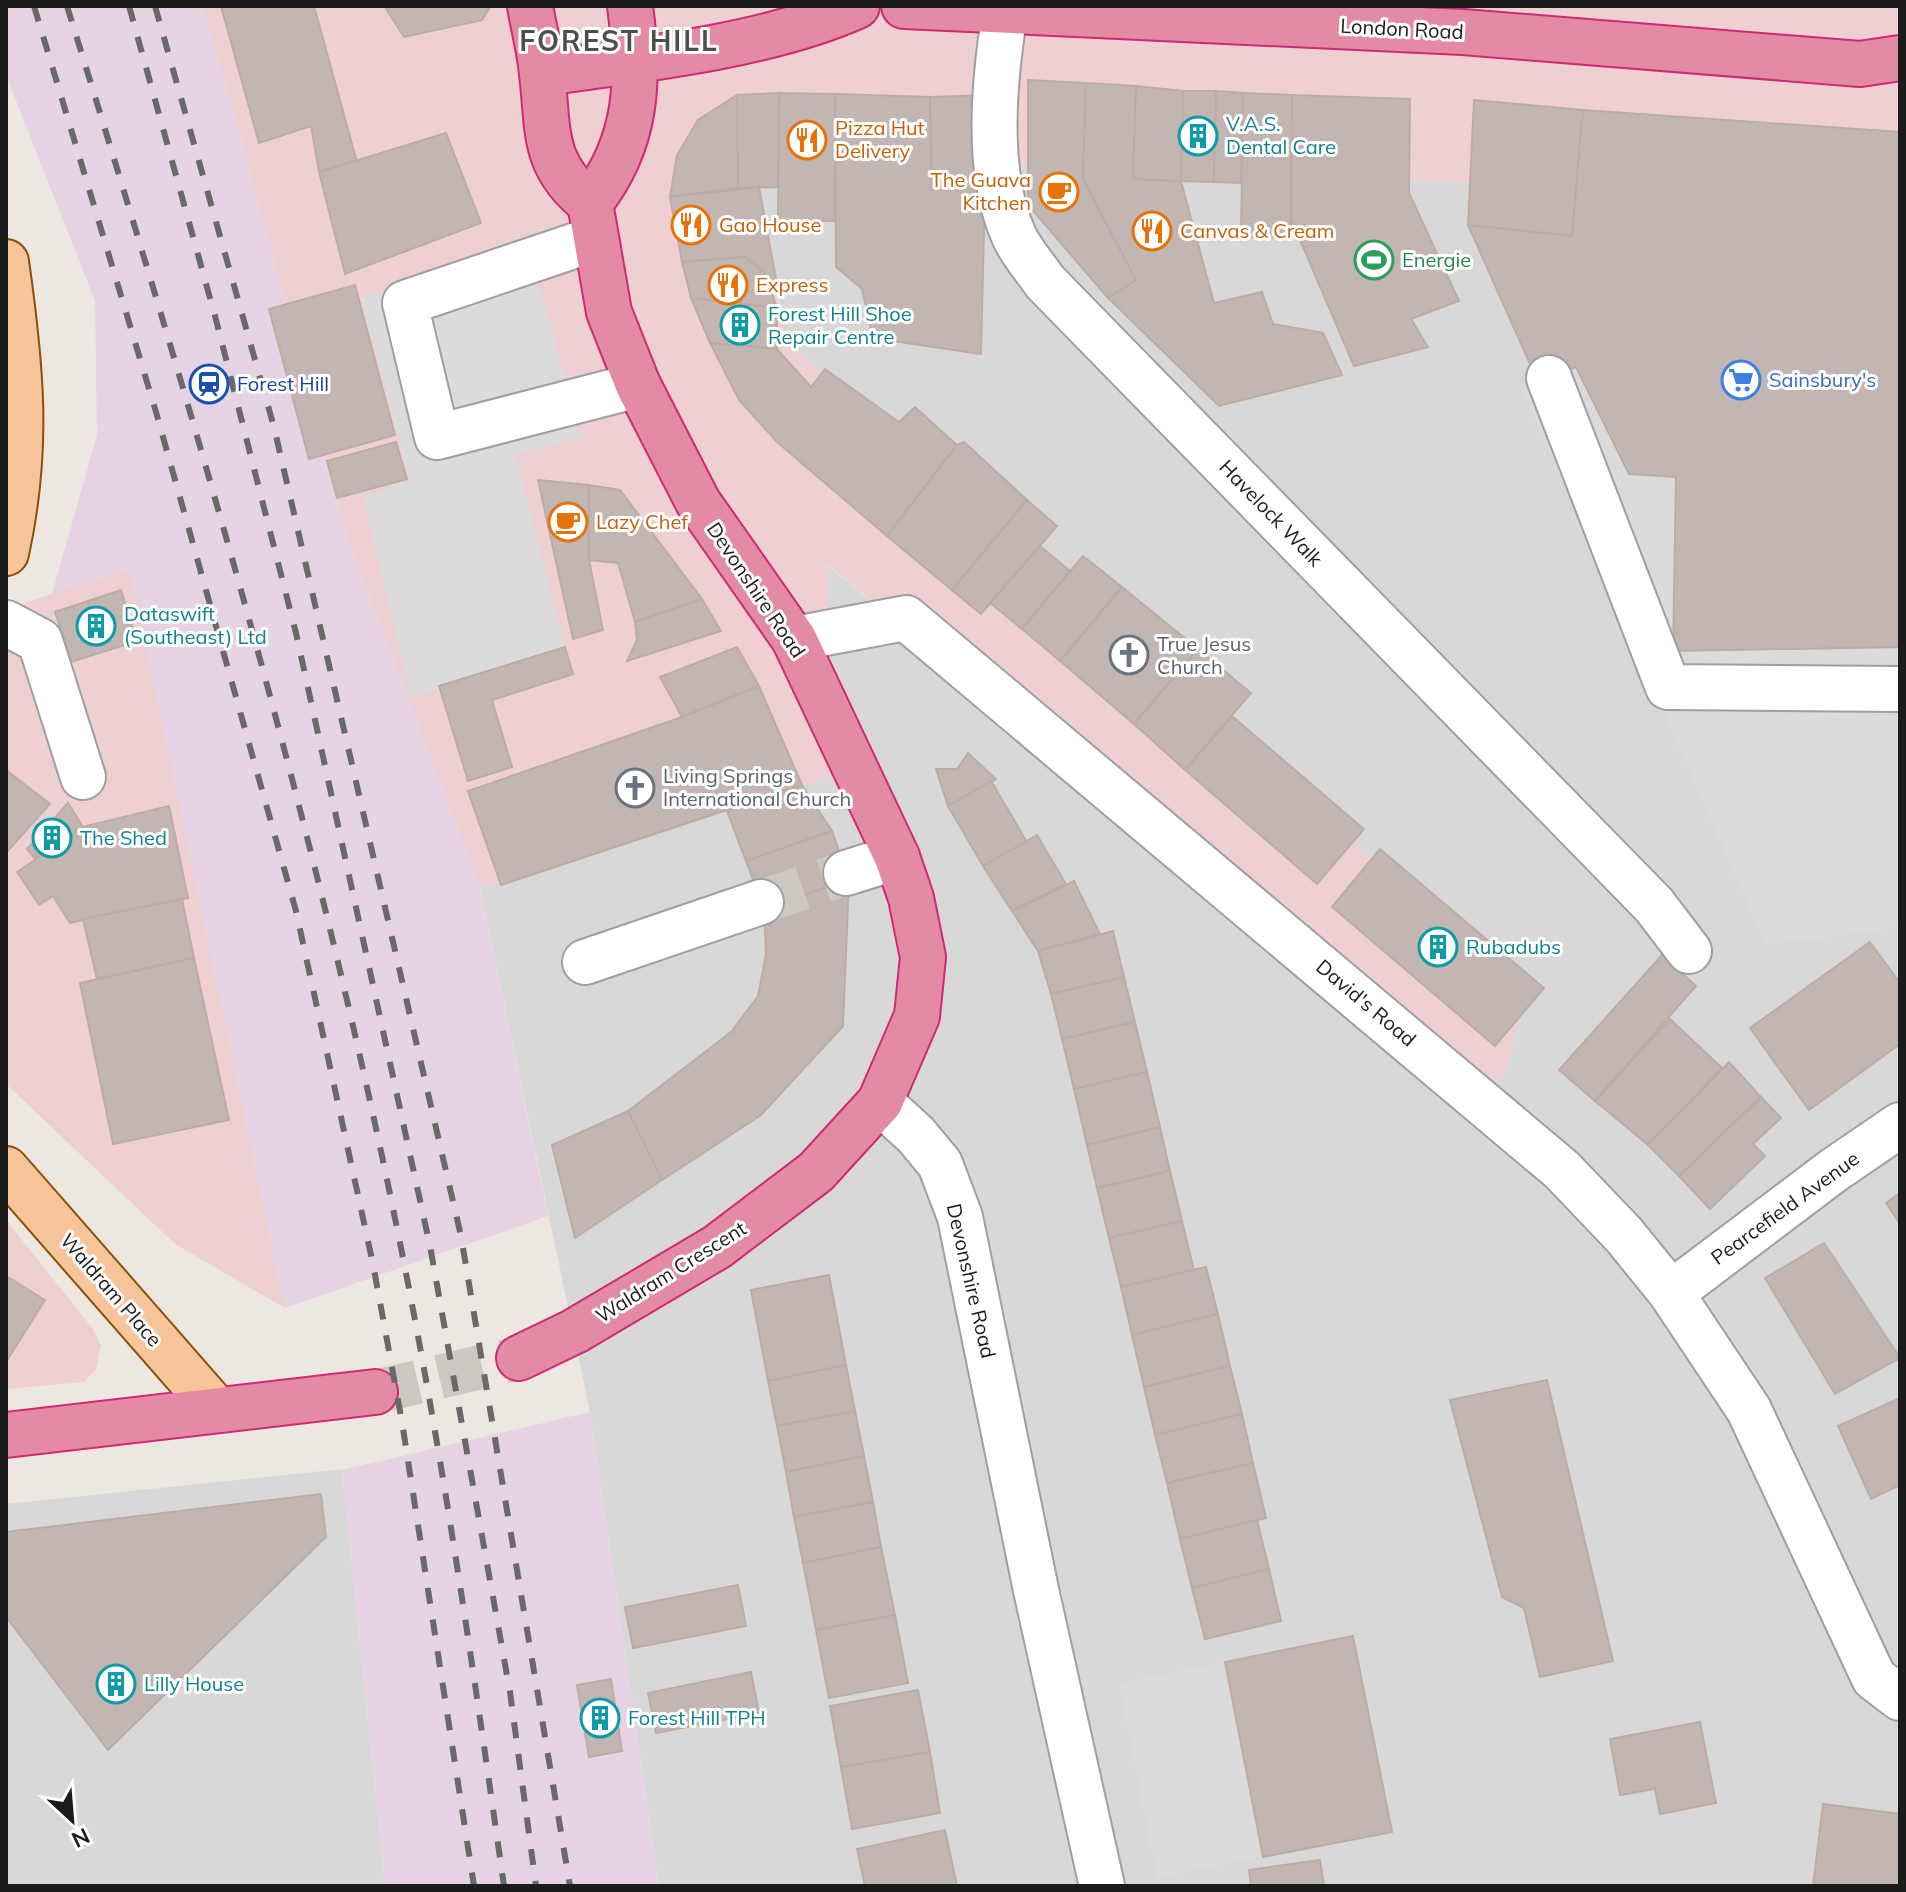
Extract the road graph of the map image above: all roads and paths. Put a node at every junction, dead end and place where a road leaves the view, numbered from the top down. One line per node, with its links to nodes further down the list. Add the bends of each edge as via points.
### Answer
1 (530, 6): 9 (highway)
2 (630, 6): 8 (highway)
3 (857, 6): 8 (highway, via 809,25)
4 (904, 6): 5 (highway, London Road)
5 (1005, 12): 6 (highway, London Road); 22 (street, Havelock Walk, via 997,66 998,192 1015,239 1045,282 1654,905)
6 (1461, 19): 7 (highway, London Road, via 1860,64)
7 (1900, 58)
8 (637, 60): 9 (highway); 10 (highway, via 634,103 622,146)
9 (542, 73): 10 (highway, via 548,143 567,185)
10 (592, 221): 13 (highway, Devonshire Road, via 609,312); 13 (street, via 405,303 437,437)
11 (6, 262): 14 (main road, via 21,367 22,438)
12 (1549, 378): 17 (street, via 1668,687)
13 (638, 385): 16 (highway, Devonshire Road, via 698,502)
14 (6, 553)
15 (6, 623): 18 (street, via 40,641)
16 (794, 639): 19 (highway, Devonshire Road); 27 (street, David's Road, via 906,618 1562,1170)
17 (1900, 689)
18 (83, 777)
19 (897, 857): 20 (street); 24 (highway, Devonshire Road, via 923,957 917,1016)
20 (846, 873)
21 (761, 902): 23 (street)
22 (1689, 951)
23 (585, 962)
24 (880, 1102): 28 (highway, Waldram Crescent, via 816,1172 717,1247); 33 (street, Devonshire Road, via 940,1164 960,1217)
25 (1900, 1125): 27 (street, Pearcefield Avenue)
26 (6, 1169): 30 (main road, Waldram Place)
27 (1671, 1293): 32 (street, David's Road, via 1749,1410 1874,1678)
28 (519, 1358)
29 (375, 1392): 30 (highway)
30 (217, 1410): 31 (highway)
31 (6, 1435)
32 (1900, 1698)
33 (1102, 1886)

